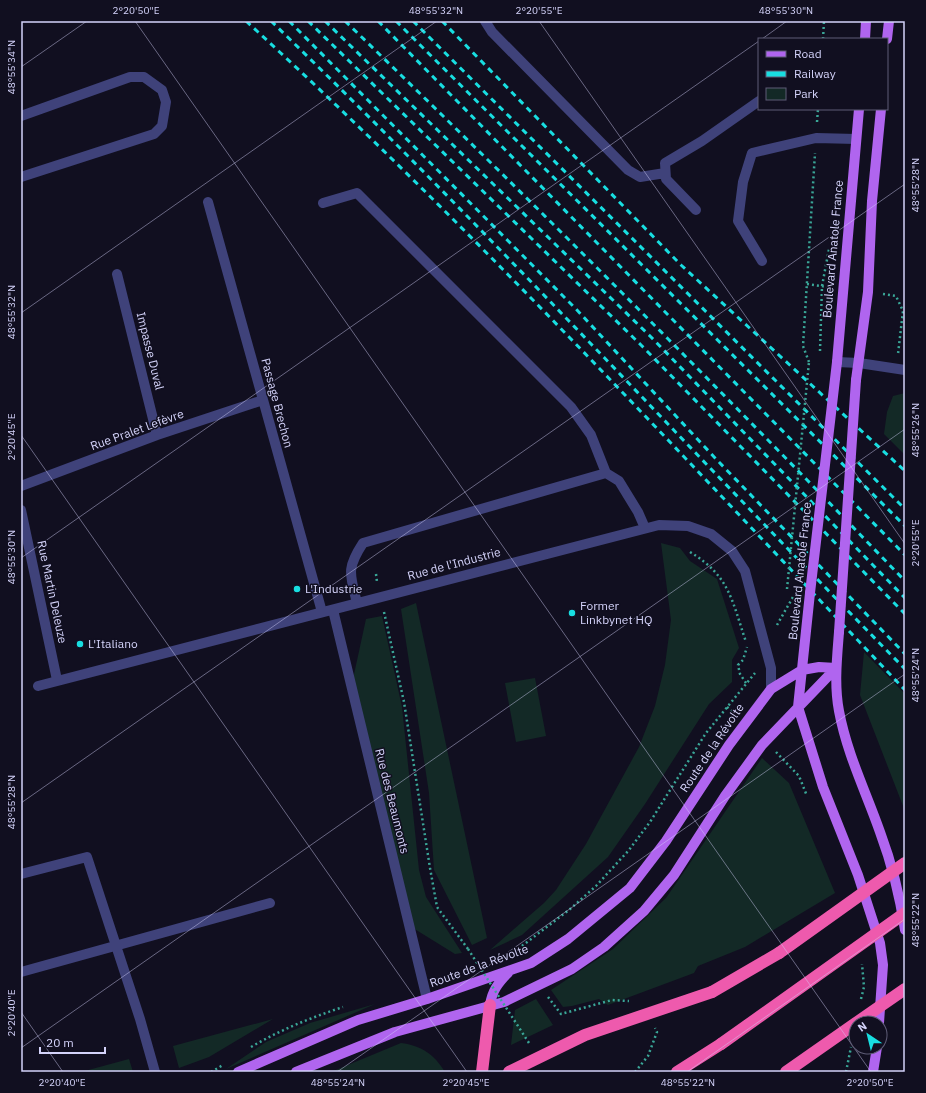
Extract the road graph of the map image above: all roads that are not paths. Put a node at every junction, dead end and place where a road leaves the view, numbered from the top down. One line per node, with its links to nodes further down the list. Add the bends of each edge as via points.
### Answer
1 (485, 21): 11 (street, via 492,32 628,170 640,177)
2 (866, 21): 4 (main road)
3 (889, 21): 5 (main road)
4 (865, 38)
5 (887, 38)
6 (758, 102): 11 (street, via 665,163)
7 (859, 110): 10 (main road, Boulevard Anatole France)
8 (880, 110): 19 (main road, via 868,292)
9 (21, 116): 12 (street, via 130,77 144,77 162,90 166,102 162,126 154,134)
10 (856, 139): 16 (street, via 816,138 752,153 743,182 738,221); 18 (main road, Boulevard Anatole France)
11 (665, 173): 15 (street, via 666,179)
12 (21, 177)
13 (208, 202): 21 (street, Passage Brechon)
14 (323, 203): 23 (street, via 357,193 571,407 592,435)
15 (696, 210)
16 (762, 261)
17 (117, 274): 22 (street, Impasse Duval)
18 (837, 362): 19 (street); 31 (main road, Boulevard Anatole France, bridge)
19 (859, 363): 20 (street); 30 (main road, bridge)
20 (901, 369)
21 (263, 400): 22 (street, Rue Pralet Lefèvre); 29 (street, Passage Brechon)
22 (157, 435): 24 (street, Rue Pralet Lefèvre)
23 (606, 473): 26 (street, via 619,481); 27 (street, via 363,543 353,559 350,572)
24 (21, 486)
25 (21, 510): 32 (street, Rue Martin Deleuze)
26 (645, 528): 27 (street, Rue de l'Industrie); 34 (street, Rue de l'Industrie, via 659,525 688,526 711,534 732,552 745,571 772,668)
27 (357, 603): 28 (street, Rue de l'Industrie)
28 (333, 610): 29 (street, Rue de l'Industrie); 44 (street, Rue des Beaumonts)
29 (322, 612): 32 (street, Rue de l'Industrie)
30 (836, 668): 31 (main road); 35 (main road); 40 (main road, via 839,709 848,751 881,833 900,899)
31 (802, 670): 34 (main road, Route de la Révolte); 35 (main road, Boulevard Anatole France)
32 (58, 680): 33 (street, Rue de l'Industrie)
33 (38, 686)
34 (770, 689): 42 (main road, Route de la Révolte, via 744,723 666,841 630,888 568,939 531,963)
35 (798, 707): 45 (main road, via 766,741 725,796 674,875 644,911 604,947 572,969 504,1002); 47 (main road, Boulevard Anatole France, via 823,787 858,874 877,930 883,965)
36 (905, 863): 54 (highway, bridge, via 779,953 712,992 586,1035)
37 (21, 874): 50 (street, via 86,857)
38 (270, 903): 41 (street)
39 (905, 913): 55 (highway, bridge, via 721,1044)
40 (905, 930)
41 (21, 972)
42 (508, 972): 44 (main road, Route de la Révolte); 45 (main road, via 496,985)
43 (905, 989): 46 (highway, bridge)
44 (427, 999): 51 (main road, Route de la Révolte, via 358,1020)
45 (490, 1005): 52 (main road, via 395,1032); 53 (highway)
46 (868, 1015)
47 (880, 1015)
48 (848, 1029): 56 (highway, bridge)
49 (876, 1055): 57 (main road)
50 (155, 1072)
51 (238, 1072)
52 (296, 1072)
53 (482, 1072)
54 (508, 1072)
55 (677, 1072)
56 (786, 1072)
57 (873, 1072)

